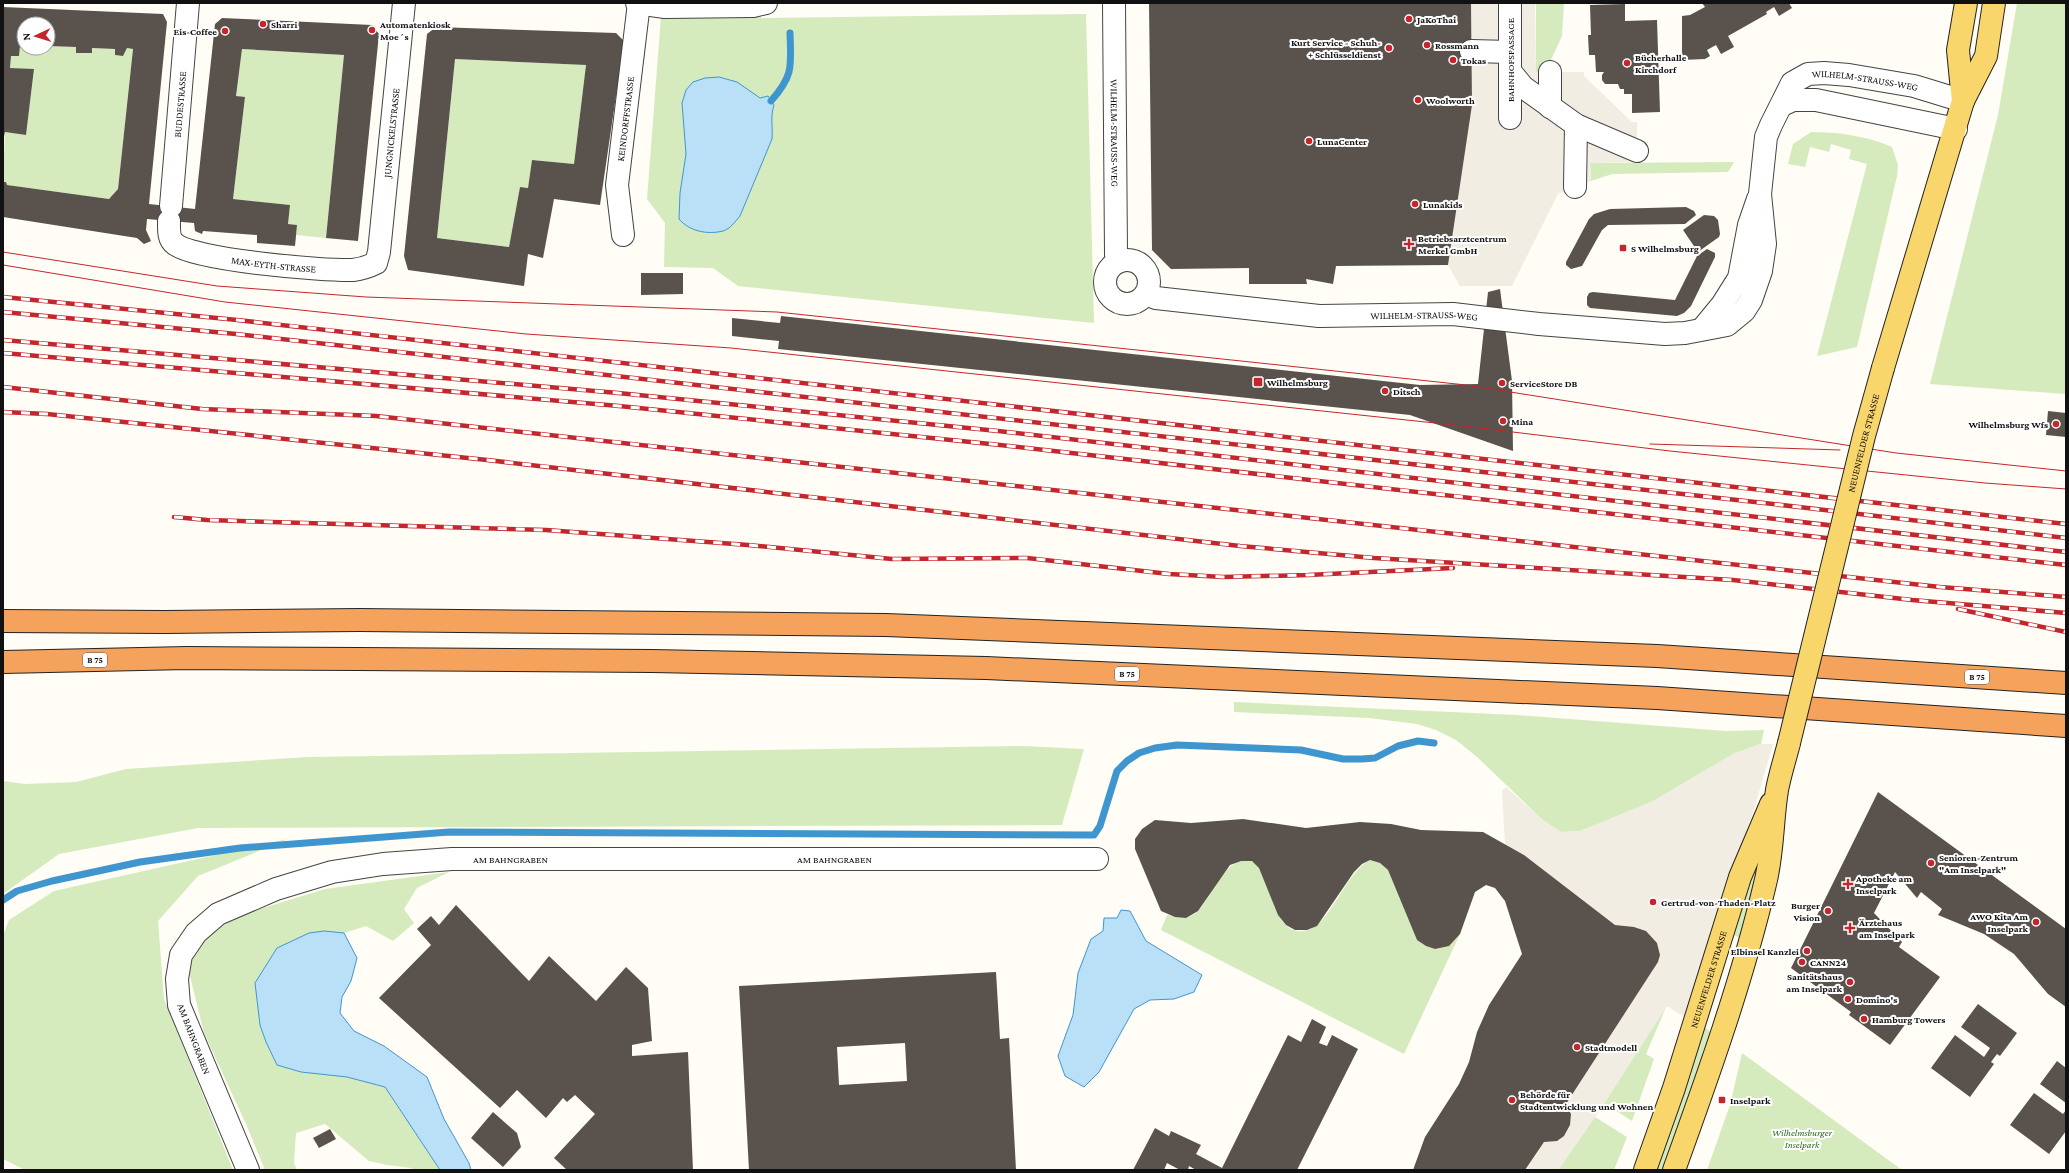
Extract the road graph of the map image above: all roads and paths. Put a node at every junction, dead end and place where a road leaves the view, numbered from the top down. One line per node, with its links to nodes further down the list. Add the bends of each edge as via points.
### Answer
1 (188, 3): 21 (street, BUDDESTRASSE, via 170,214 169,233)
2 (404, 3): 23 (street, JUNGNICKELSTRASSE)
3 (638, 3): 4 (street, via 665,6 753,6); 20 (street, KEINDORFFSTRASSE, via 617,185)
4 (766, 3)
5 (1114, 3): 22 (street, WILHELM-STRAUSS-WEG)
6 (1510, 3): 10 (street, BAHNHOFSPASSAGE)
7 (1966, 3): 12 (main road, NEUENFELDER STRASSE, via 1958,50)
8 (1994, 3): 12 (main road, NEUENFELDER STRASSE, via 1986,56)
9 (1471, 51): 10 (street)
10 (1510, 62): 14 (street, via 1523,87); 15 (street, BAHNHOFSPASSAGE)
11 (1550, 72): 14 (street)
12 (1963, 101): 13 (street, WILHELM-STRAUSS-WEG, via 1914,86 1824,73 1808,74 1792,82); 17 (main road, NEUENFELDER STRASSE)
13 (1782, 105): 17 (street, via 1793,100 1816,100); 24 (street, WILHELM-STRAUSS-WEG, via 1770,124 1766,137 1760,194 1750,225 1739,278 1703,328 1685,333 1658,334 1453,314 1319,316 1156,298)
14 (1550, 107): 16 (street)
15 (1510, 118)
16 (1576, 125): 18 (street); 19 (street)
17 (1956, 128): 29 (main road, NEUENFELDER STRASSE, bridge, via 1864,436)
18 (1637, 151)
19 (1575, 187)
20 (623, 235)
21 (174, 244): 23 (street, MAX-EYTH-STRASSE, via 188,252 217,258 324,269 352,270)
22 (1118, 262): 24 (street, via 1137,262 1144,268 1149,285); 24 (street, via 1107,274 1105,283 1112,298 1130,304 1141,300)
23 (376, 263)
24 (1146, 294)
25 (3, 621): 27 (highway, B 75, via 367,620 886,625 1649,656)
26 (3, 662): 28 (highway, B 75, via 335,658 986,668 1657,698)
27 (2066, 683)
28 (2066, 726)
29 (1777, 790): 32 (main road, NEUENFELDER STRASSE, via 1740,877 1674,1088); 33 (main road, NEUENFELDER STRASSE, via 1766,882 1751,941)
30 (1097, 859): 31 (street, AM BAHNGRABEN, via 452,859 383,864 332,872 276,889 218,914 196,933 181,955 176,979 179,1006)
31 (248, 1170)
32 (1645, 1170)
33 (1674, 1170)

